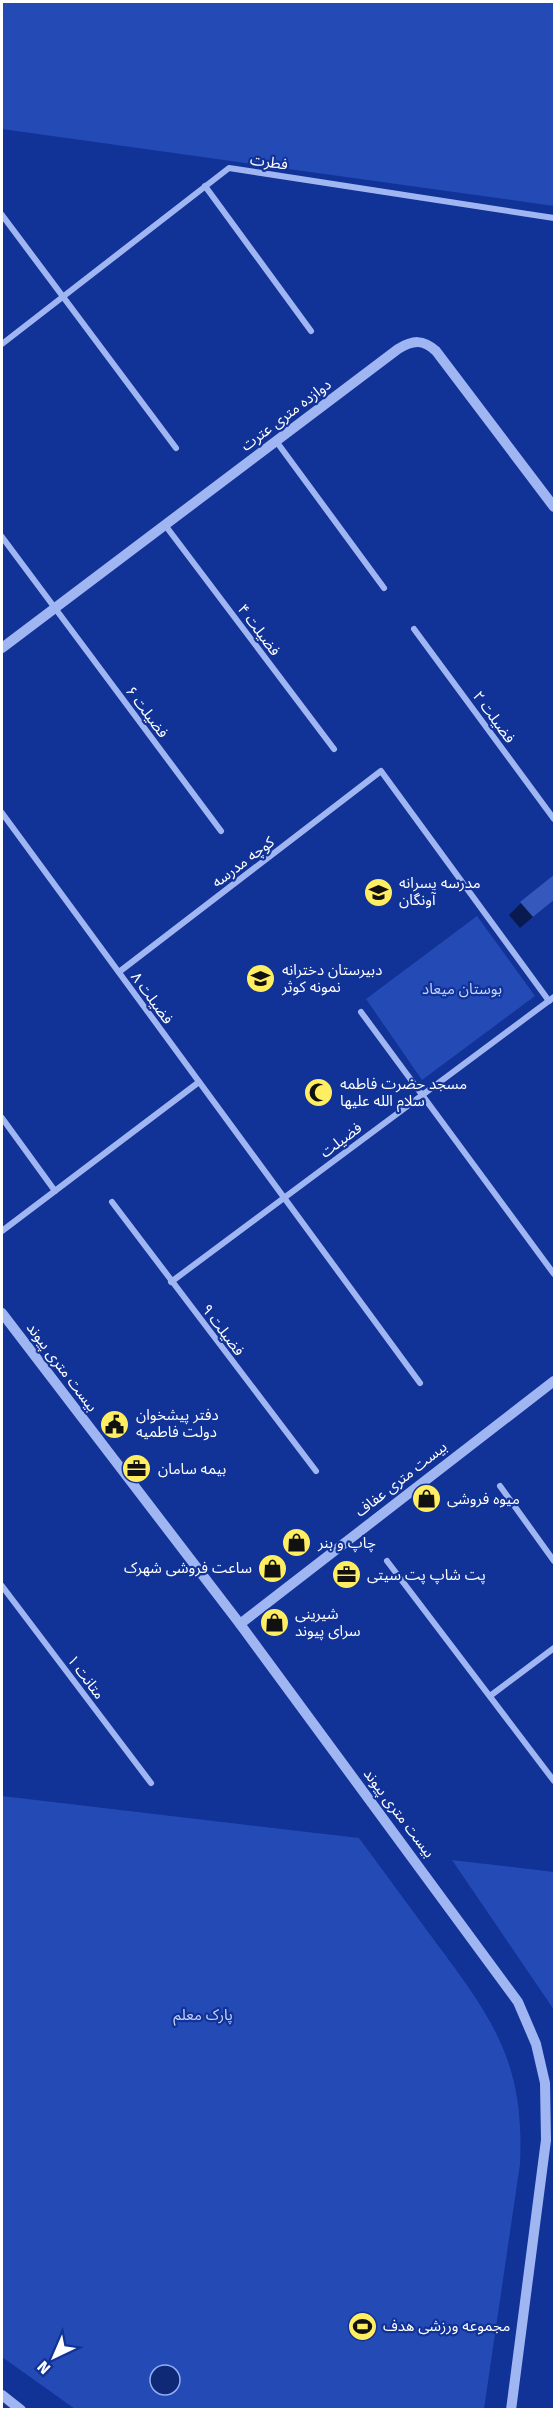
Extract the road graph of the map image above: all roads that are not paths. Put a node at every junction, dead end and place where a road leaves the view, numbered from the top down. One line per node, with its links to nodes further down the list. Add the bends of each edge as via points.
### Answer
1 (205, 186): 3 (street, فطرت, via 229,168); 4 (street, فطرت); 5 (street)
2 (2, 214): 4 (street)
3 (555, 218)
4 (63, 298): 6 (street, فطرت); 8 (street)
5 (311, 331)
6 (2, 344)
7 (276, 441): 9 (street, دوازده متری عترت, via 398,349 418,341 427,343); 10 (street, دوازده متری عترت); 12 (street)
8 (176, 448)
9 (555, 507)
10 (165, 525): 13 (street, دوازده متری عترت); 16 (street, فضیلت ۴)
11 (2, 537): 13 (street, فضیلت ۶)
12 (384, 588)
13 (54, 608): 15 (street, دوازده متری عترت); 21 (street, فضیلت ۶)
14 (414, 629): 18 (street, فضیلت ۲)
15 (2, 648)
16 (334, 749)
17 (555, 804): 18 (street)
18 (547, 810): 20 (street, فضیلت ۲)
19 (2, 813): 22 (street, فضیلت ۸)
20 (555, 819)
21 (221, 831)
22 (119, 972): 23 (street, کوچه مدرسه, via 381,771); 25 (street, فضیلت ۸)
23 (553, 999): 26 (street, فضیلت)
24 (361, 1012): 26 (street)
25 (199, 1082): 28 (street); 29 (street, فضیلت ۸)
26 (421, 1096): 29 (street, فضیلت); 32 (street)
27 (2, 1118): 28 (street)
28 (55, 1191): 31 (street)
29 (284, 1197): 33 (street, فضیلت); 36 (street, فضیلت ۸)
30 (112, 1202): 33 (street, فضیلت ۹)
31 (2, 1231)
32 (555, 1274)
33 (171, 1282): 37 (street, فضیلت ۹)
34 (2, 1313): 42 (street, بیست متری پیوند)
35 (555, 1382): 42 (street, بیست متری عفاف)
36 (420, 1383)
37 (316, 1471)
38 (500, 1486): 40 (street)
39 (387, 1561): 44 (street)
40 (555, 1561)
41 (2, 1586): 46 (street, متانت ۱)
42 (240, 1624): 49 (street, بیست متری پیوند, via 502,1977 536,2044 545,2084 546,2140)
43 (555, 1648): 44 (street)
44 (490, 1696): 45 (street)
45 (555, 1781)
46 (151, 1783)
47 (2, 2395): 48 (street)
48 (21, 2409)
49 (511, 2409)

